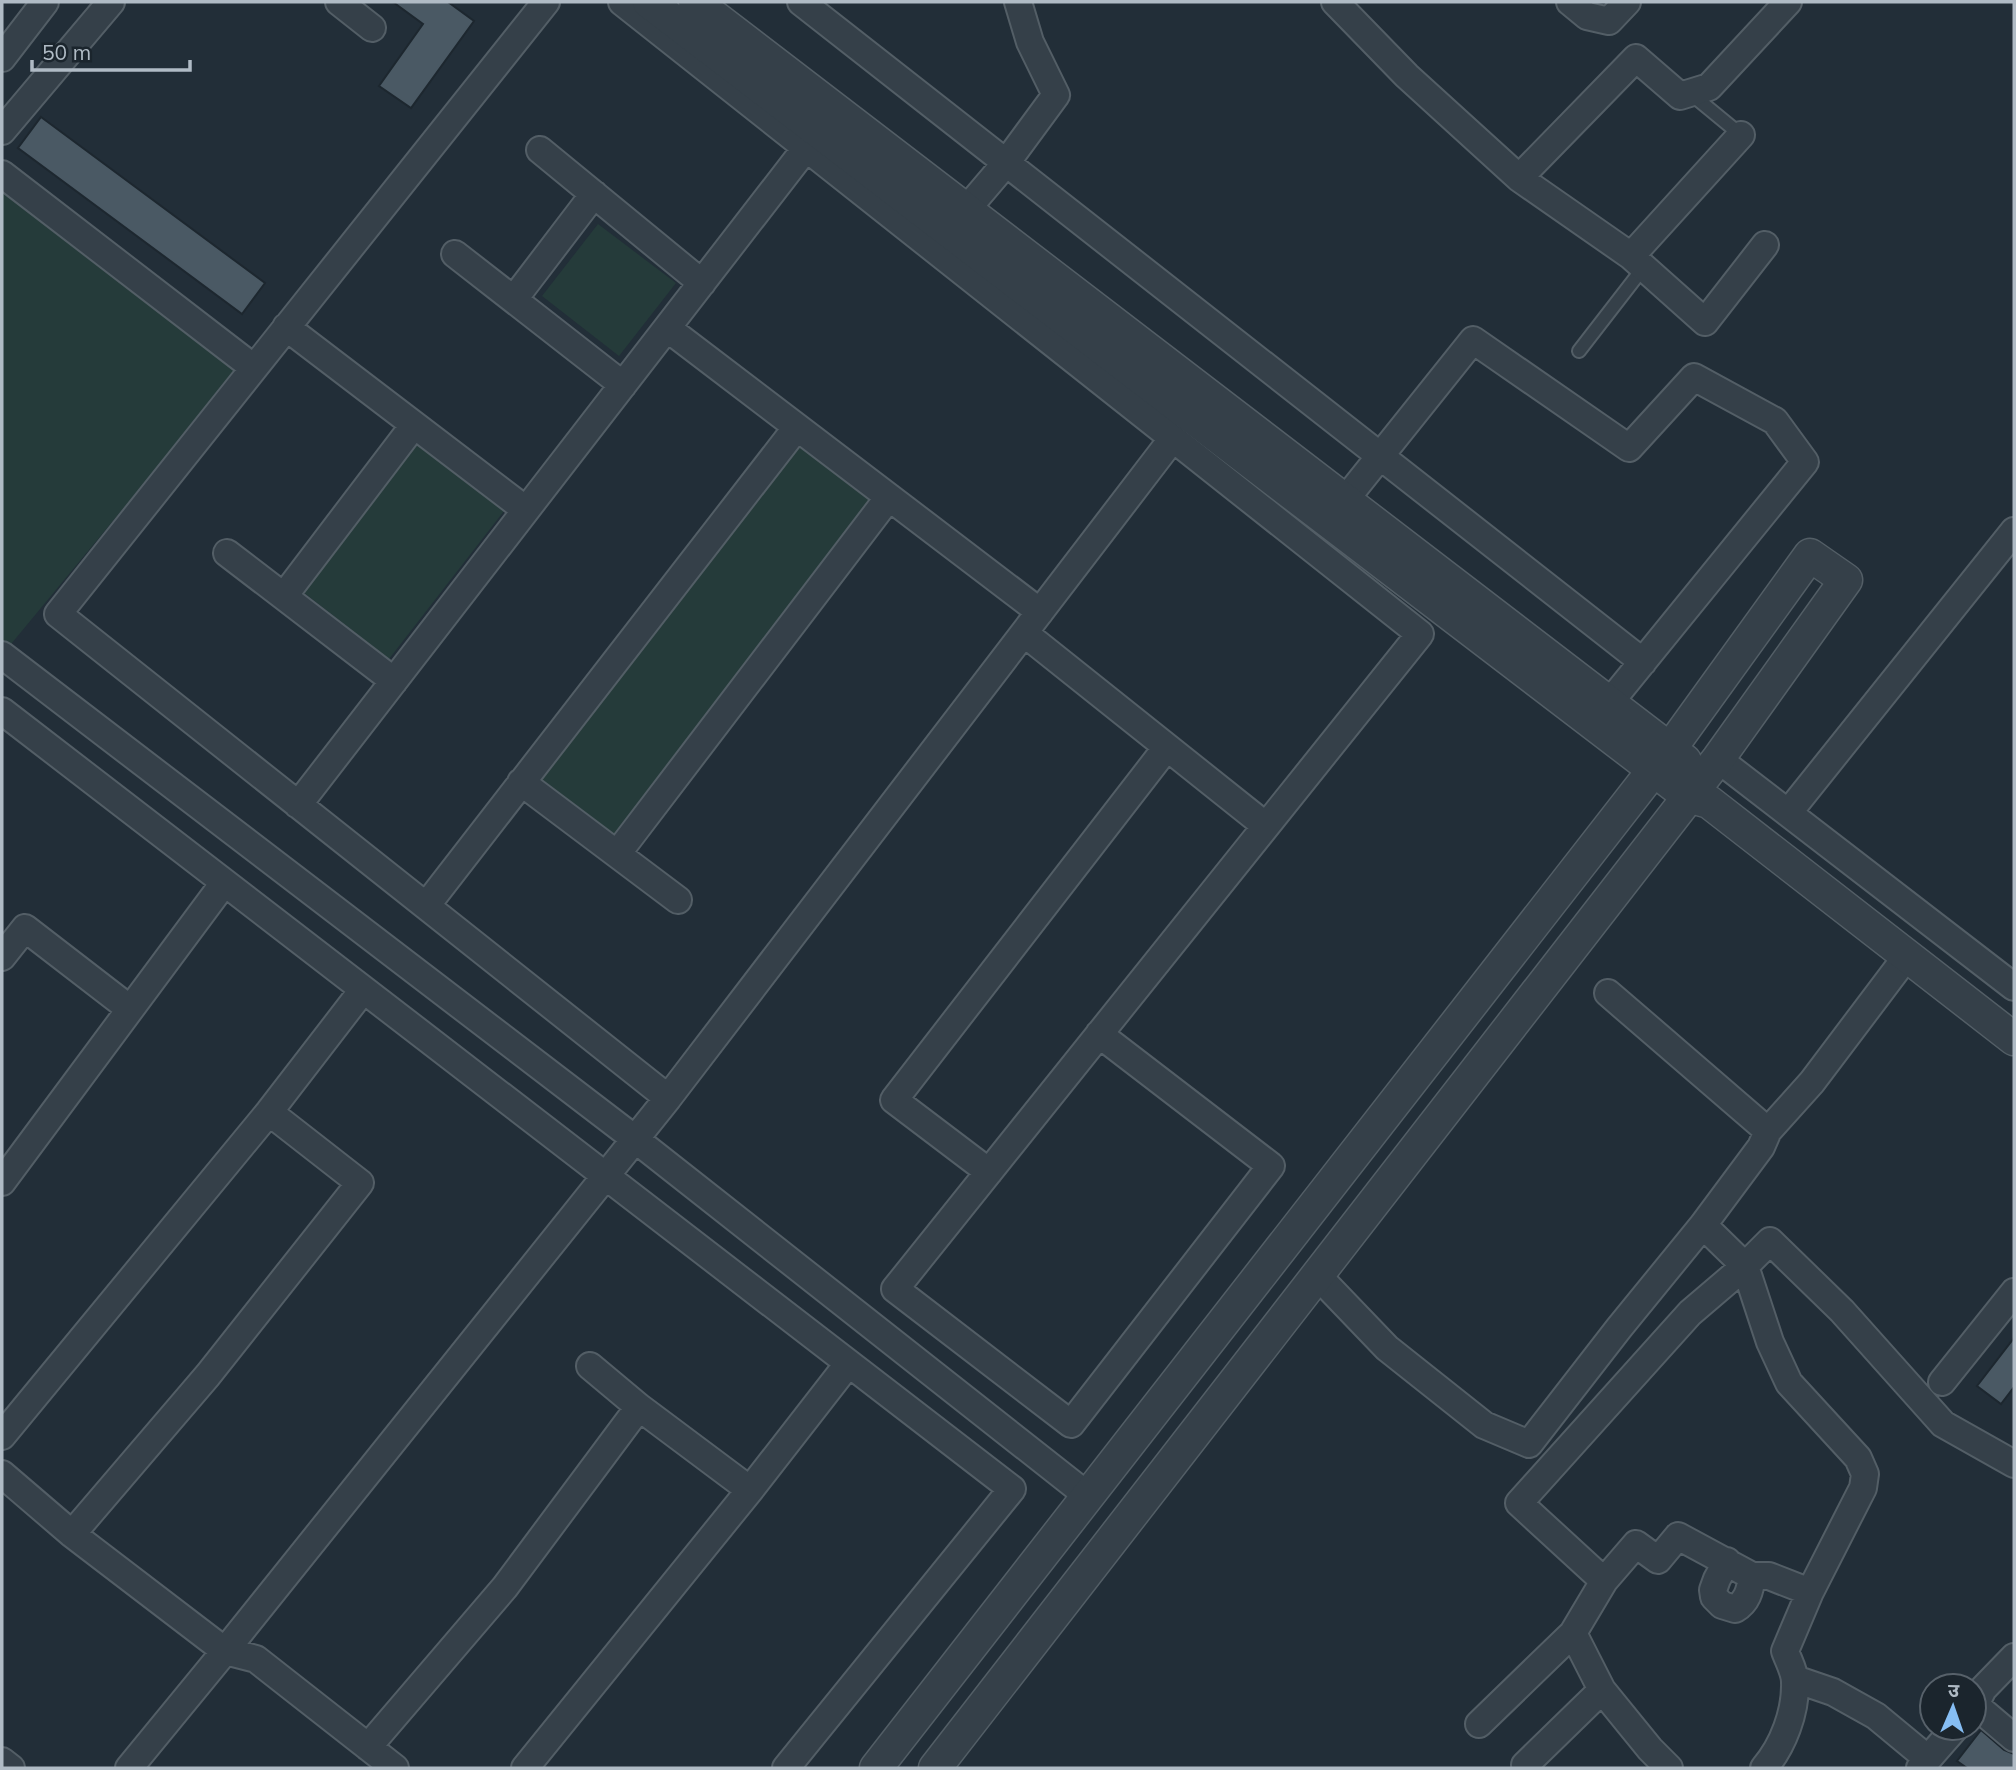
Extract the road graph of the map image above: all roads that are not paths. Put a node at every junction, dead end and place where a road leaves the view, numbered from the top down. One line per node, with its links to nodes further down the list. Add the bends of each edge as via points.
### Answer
1 (45, 2): 15 (street)
2 (111, 2): 18 (street)
3 (339, 2): 14 (street)
4 (546, 2): 32 (street)
5 (622, 2): 20 (street)
6 (649, 2): 54 (street)
7 (695, 2): 26 (street)
8 (801, 2): 22 (street)
9 (1018, 2): 22 (street, via 1030,42 1056,95)
10 (1335, 2): 24 (street, via 1407,76)
11 (1570, 2): 13 (street, via 1587,16)
12 (1788, 2): 17 (street, via 1709,87)
13 (1618, 11): 16 (street)
14 (372, 28)
15 (2, 58)
16 (1636, 58): 17 (street, via 1680,96); 24 (street)
17 (1690, 93): 19 (lane)
18 (2, 131)
19 (1741, 135): 29 (street)
20 (806, 148): 30 (street); 39 (street)
21 (540, 150): 25 (street)
22 (1006, 163): 26 (street); 40 (street)
23 (2, 174): 35 (street)
24 (1519, 178): 29 (street)
25 (594, 194): 30 (street); 31 (street)
26 (966, 210): 42 (street)
27 (1765, 245): 29 (street, via 1705,322)
28 (455, 254): 31 (street)
29 (1637, 262): 34 (lane)
30 (702, 283): 33 (street)
31 (514, 299): 36 (street)
32 (286, 327): 35 (street); 37 (street)
33 (667, 328): 36 (street); 38 (street)
34 (1579, 351)
35 (254, 368): 57 (street, via 58,614)
36 (623, 385): 43 (street)
37 (414, 425): 43 (street); 46 (street)
38 (797, 426): 41 (street); 55 (street)
39 (1173, 438): 47 (street); 59 (street, via 1420,634)
40 (1380, 456): 42 (street); 49 (street); 49 (street, via 1473,340 1629,448 1694,377 1775,421 1805,463)
41 (889, 497): 47 (street); 60 (street)
42 (1345, 500): 51 (street)
43 (526, 510): 50 (street)
44 (2014, 531): 58 (street)
45 (227, 553): 46 (street)
46 (284, 596): 50 (street)
47 (1032, 623): 53 (street); 72 (street)
48 (2, 655): 75 (street)
49 (1643, 662): 51 (street)
50 (394, 681): 57 (street)
51 (1610, 702): 54 (street)
52 (2, 711): 61 (street)
53 (1167, 747): 59 (street); 76 (street, via 894,1100)
54 (1662, 759): 56 (street); 56 (street, via 1810,555 1846,580); 93 (street)
55 (522, 782): 60 (street); 63 (street)
56 (1705, 783): 58 (street); 64 (street); 81 (street)
57 (298, 805): 63 (street)
58 (1788, 813): 66 (street)
59 (1266, 826): 70 (street)
60 (617, 854): 62 (street)
61 (224, 883): 67 (street); 69 (street)
62 (678, 900)
63 (426, 906): 72 (street)
64 (1907, 956): 71 (street); 74 (street)
65 (2, 957): 69 (street, via 25,928)
66 (2014, 987)
67 (363, 990): 73 (street); 77 (street)
68 (1608, 993): 74 (street)
69 (130, 1009): 78 (street)
70 (1100, 1034): 76 (street); 76 (street, via 1271,1166 1071,1424 895,1289)
71 (2014, 1040)
72 (668, 1098): 75 (street)
73 (269, 1112): 87 (street); 94 (street, via 360,1183 208,1375)
74 (1769, 1131): 79 (street)
75 (635, 1139): 77 (street); 93 (street)
76 (989, 1172)
77 (606, 1177): 83 (street); 100 (street)
78 (2, 1182)
79 (1703, 1225): 80 (street); 88 (street)
80 (1745, 1266): 89 (street, via 1770,1241 1842,1311 1943,1424); 91 (street, via 1690,1313); 98 (street, via 1789,1383 1858,1458 1865,1475 1863,1488)
81 (1317, 1275): 88 (street, via 1387,1348 1473,1417); 120 (street)
82 (2014, 1292): 85 (street)
83 (848, 1364): 92 (street); 118 (street, via 1012,1489)
84 (590, 1366): 86 (street)
85 (1942, 1382)
86 (639, 1407): 92 (street); 109 (street, via 505,1587)
87 (2, 1436)
88 (1529, 1444): 91 (street)
89 (2014, 1464)
90 (2, 1474): 94 (street)
91 (1544, 1475): 97 (street, via 1519,1503)
92 (750, 1490): 117 (street)
93 (1088, 1496): 119 (street)
94 (72, 1534): 100 (street)
95 (1727, 1561): 96 (street); 96 (street, via 1713,1590 1722,1605 1735,1609 1742,1604); 97 (street, via 1678,1536 1658,1560 1636,1544)
96 (1752, 1576): 98 (street, via 1769,1576)
97 (1604, 1581): 99 (street)
98 (1810, 1592): 102 (street, via 1785,1651)
99 (1573, 1633): 104 (street); 106 (street)
100 (225, 1651): 109 (street, via 256,1659); 115 (street)
101 (2014, 1657): 103 (street)
102 (1795, 1679): 111 (street, via 1833,1692 1876,1716); 112 (street, via 1794,1701)
103 (1988, 1684)
104 (1602, 1690): 113 (street); 121 (street)
105 (1988, 1717): 107 (street)
106 (1479, 1724)
107 (2014, 1738)
108 (1943, 1742): 111 (street)
109 (368, 1747): 116 (street)
110 (2, 1761): 114 (street)
111 (1924, 1763)
112 (1776, 1764)
113 (1525, 1765)
114 (11, 1768)
115 (129, 1768)
116 (395, 1768)
117 (525, 1768)
118 (786, 1768)
119 (876, 1768)
120 (935, 1768)
121 (1670, 1768)

